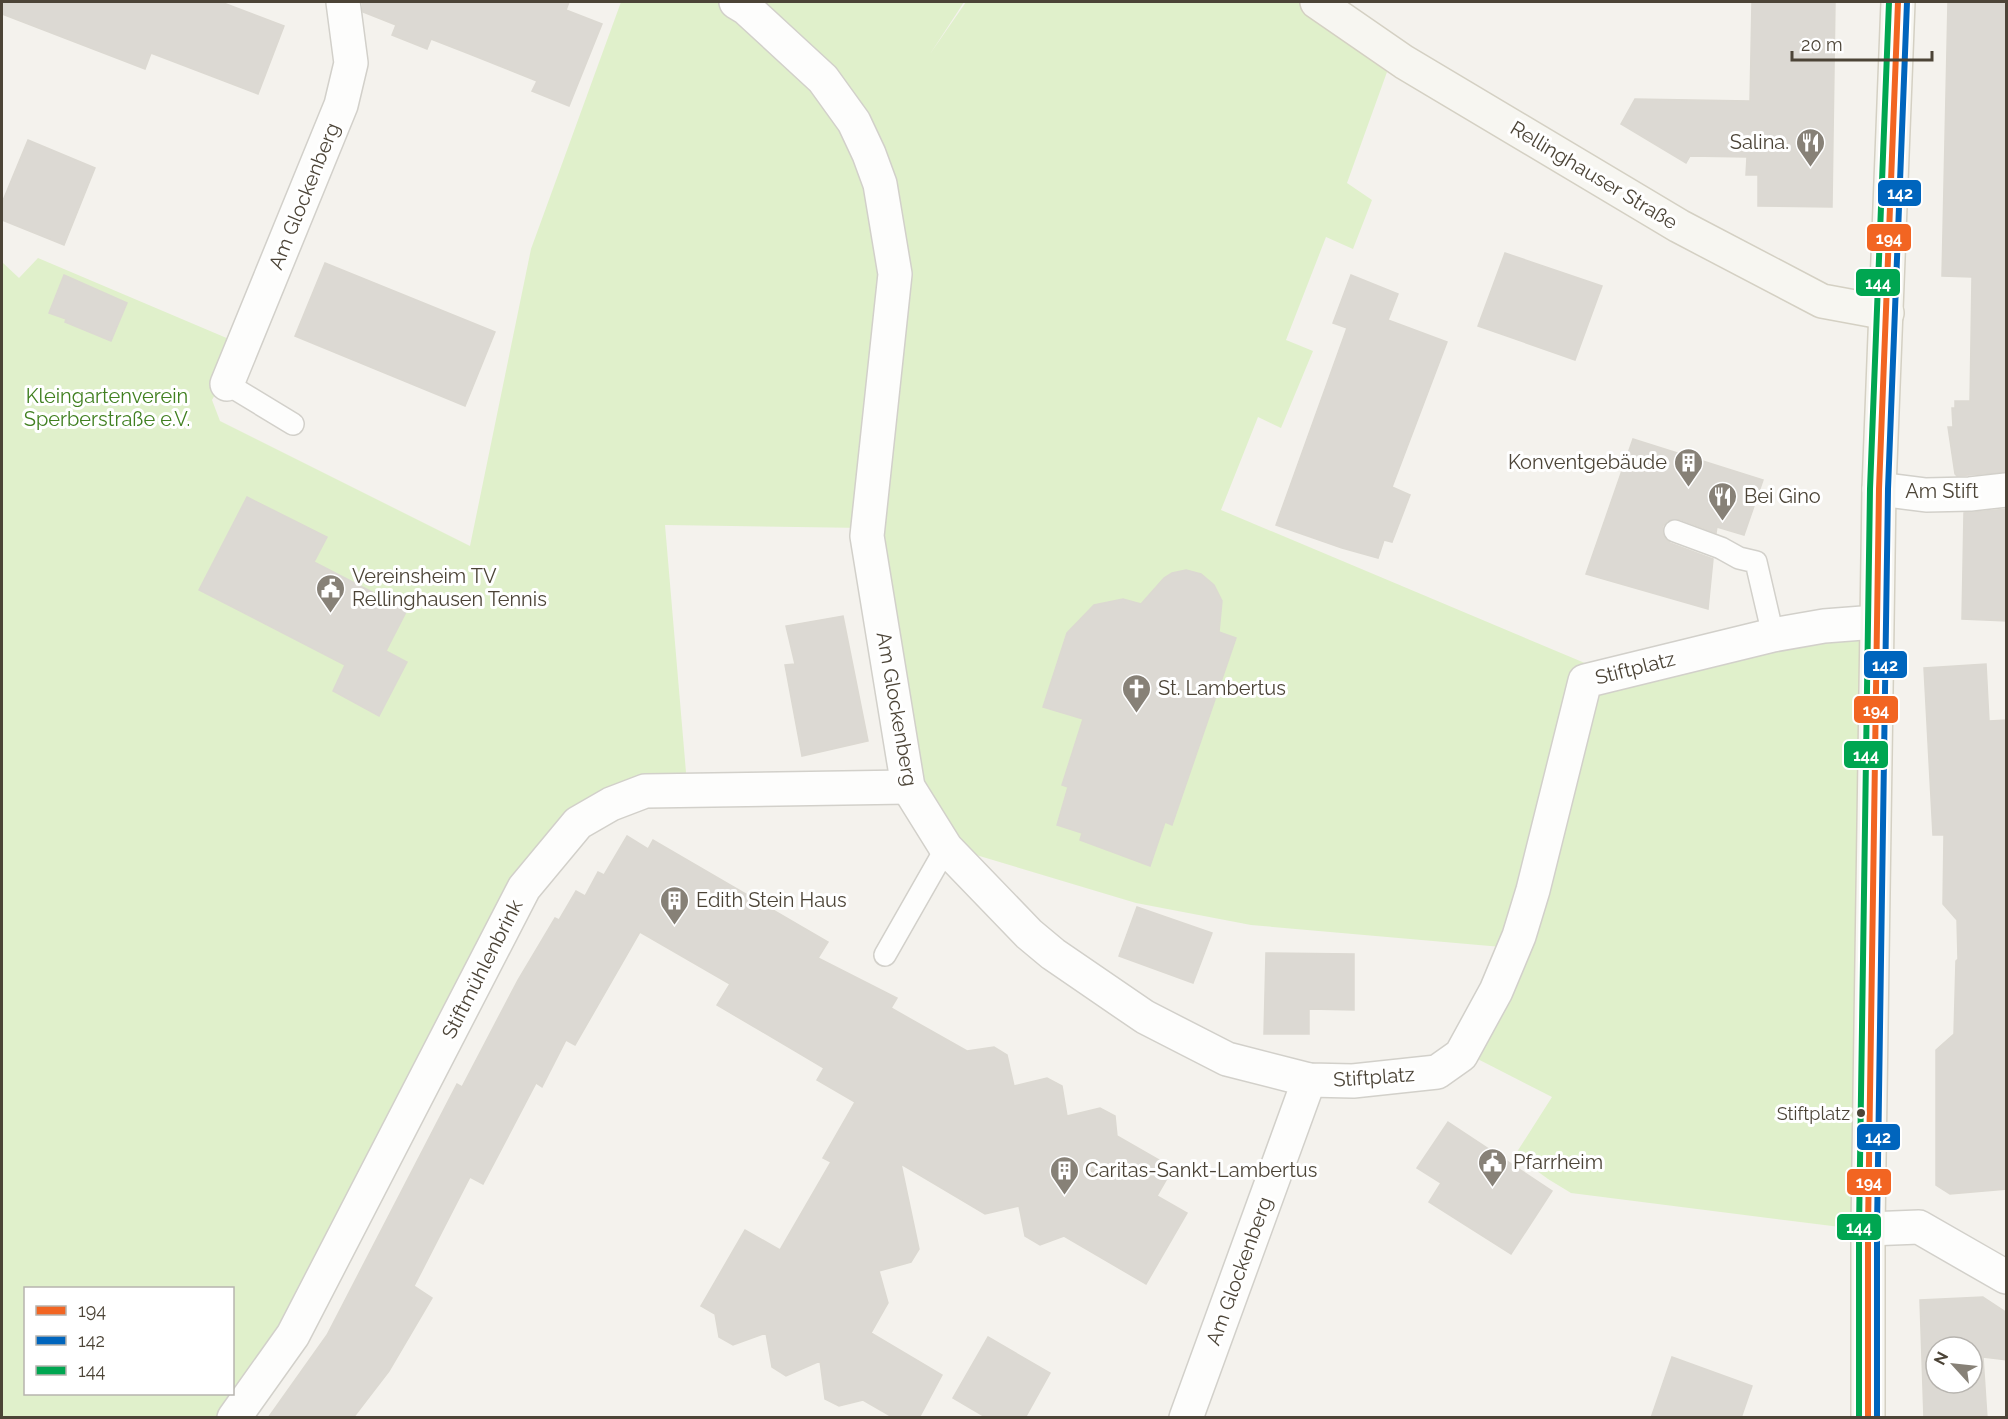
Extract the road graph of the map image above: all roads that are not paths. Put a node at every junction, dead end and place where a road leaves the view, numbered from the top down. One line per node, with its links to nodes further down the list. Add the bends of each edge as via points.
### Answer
1 (343, 2): 6 (street, Am Glockenberg, via 351,63 340,105)
2 (736, 2): 13 (street, Am Glockenberg, via 823,79 854,122 880,184 895,274 867,536)
3 (1317, 2): 5 (main road, Rellinghauser Straße, via 1404,62 1679,226 1822,301)
4 (1898, 2): 5 (main road)
5 (1887, 312): 8 (main road)
6 (227, 384): 7 (lane)
7 (293, 424)
8 (1879, 489): 9 (street, Am Stift, via 1926,495); 11 (main road)
9 (2007, 490)
10 (1675, 531): 12 (lane, via 1756,562)
11 (1876, 622): 12 (street, Stiftplatz); 17 (main road)
12 (1773, 635): 16 (street, Stiftplatz, via 1585,681 1519,936 1496,991 1461,1055 1437,1072 1353,1081)
13 (908, 787): 14 (street, Am Glockenberg); 19 (street, Stiftmühlenbrink, via 645,791 610,804 578,823 524,888 293,1335)
14 (946, 848): 15 (lane); 16 (street, Am Glockenberg, via 1029,934 1146,1017 1227,1059)
15 (885, 955)
16 (1309, 1080): 20 (street, Am Glockenberg)
17 (1868, 1229): 18 (street, via 1919,1227); 21 (main road)
18 (2007, 1277)
19 (234, 1418)
20 (1186, 1418)
21 (1868, 1418)

